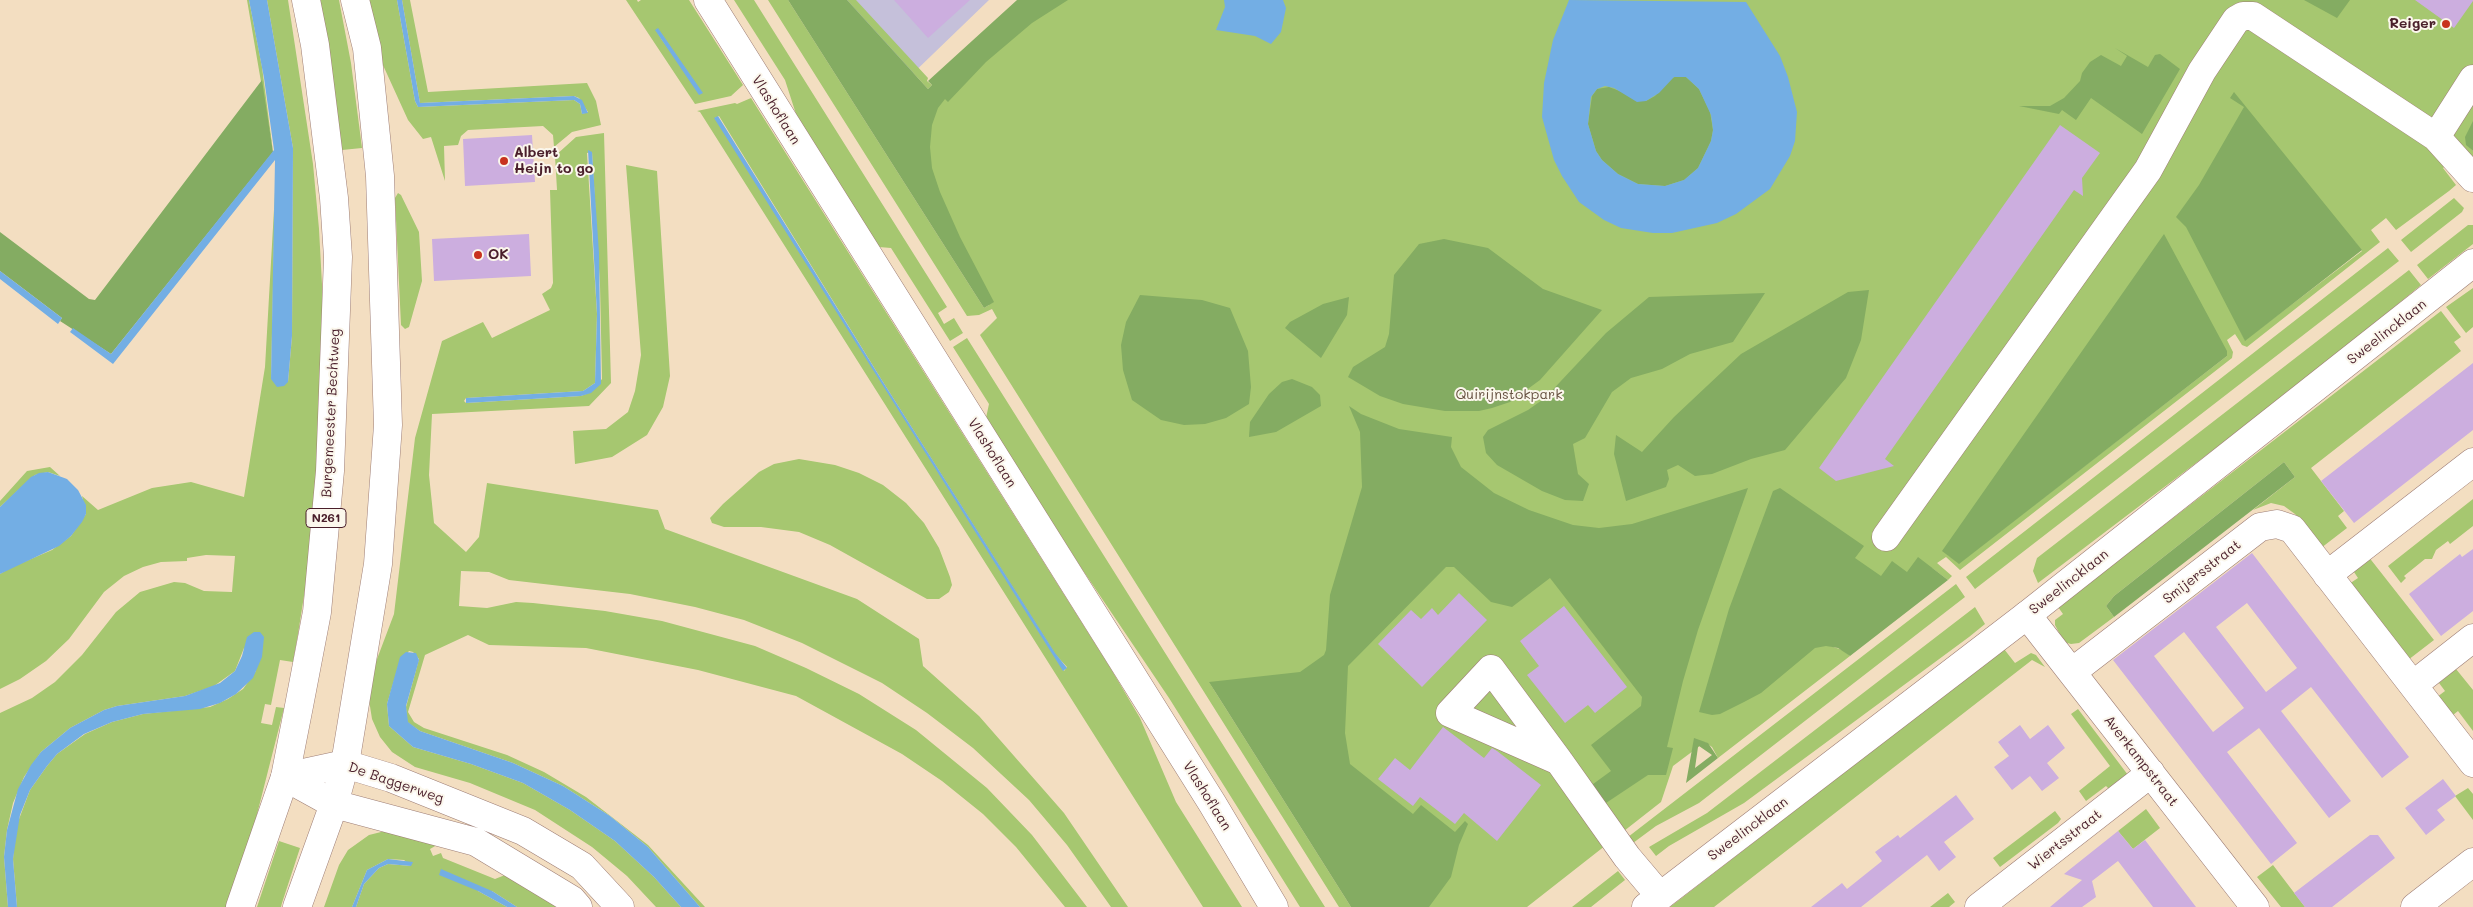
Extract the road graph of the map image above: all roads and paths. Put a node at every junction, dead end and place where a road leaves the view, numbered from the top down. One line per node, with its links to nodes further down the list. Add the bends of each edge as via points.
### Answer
1 (306, 0): 19 (street, Burgemeester Bechtweg / N261, via 315,45 338,257 330,471 317,612)
2 (355, 0): 17 (street, via 367,48 380,176 388,425 378,564)
3 (708, 0): 27 (street, Vlashoflaan)
4 (2473, 79): 5 (street)
5 (2436, 136): 6 (street); 9 (street, via 2253,16 2236,20 2202,71 2148,170)
6 (2473, 178)
7 (2473, 263): 11 (street, Sweelincklaan)
8 (2473, 462): 10 (street)
9 (1886, 537)
10 (2327, 575): 13 (street, Smijersstraat, via 2292,529 2277,524 2260,527); 14 (street, Smijersstraat)
11 (2028, 615): 13 (street, Averkampstraat); 22 (street, Sweelincklaan)
12 (2473, 638): 14 (street)
13 (2072, 672): 18 (street, Averkampstraat)
14 (2413, 685): 16 (street, Smijersstraat)
15 (1559, 761): 22 (street, Sweelincklaan, via 1627,857)
16 (2473, 763)
17 (345, 764): 19 (street, De Baggerweg); 20 (street); 26 (street, De Baggerweg, via 390,778 523,831 582,866)
18 (2151, 773): 28 (street, Wiertsstraat); 29 (street, Averkampstraat)
19 (285, 777): 20 (street); 23 (street, Burgemeester Bechtweg / N261)
20 (334, 804): 24 (street); 25 (street, via 476,842 572,900)
21 (2473, 862): 30 (street)
22 (1653, 902)
23 (240, 907)
24 (297, 907)
25 (578, 907)
26 (620, 907)
27 (1274, 907)
28 (1979, 907)
29 (2255, 907)
30 (2415, 907)

